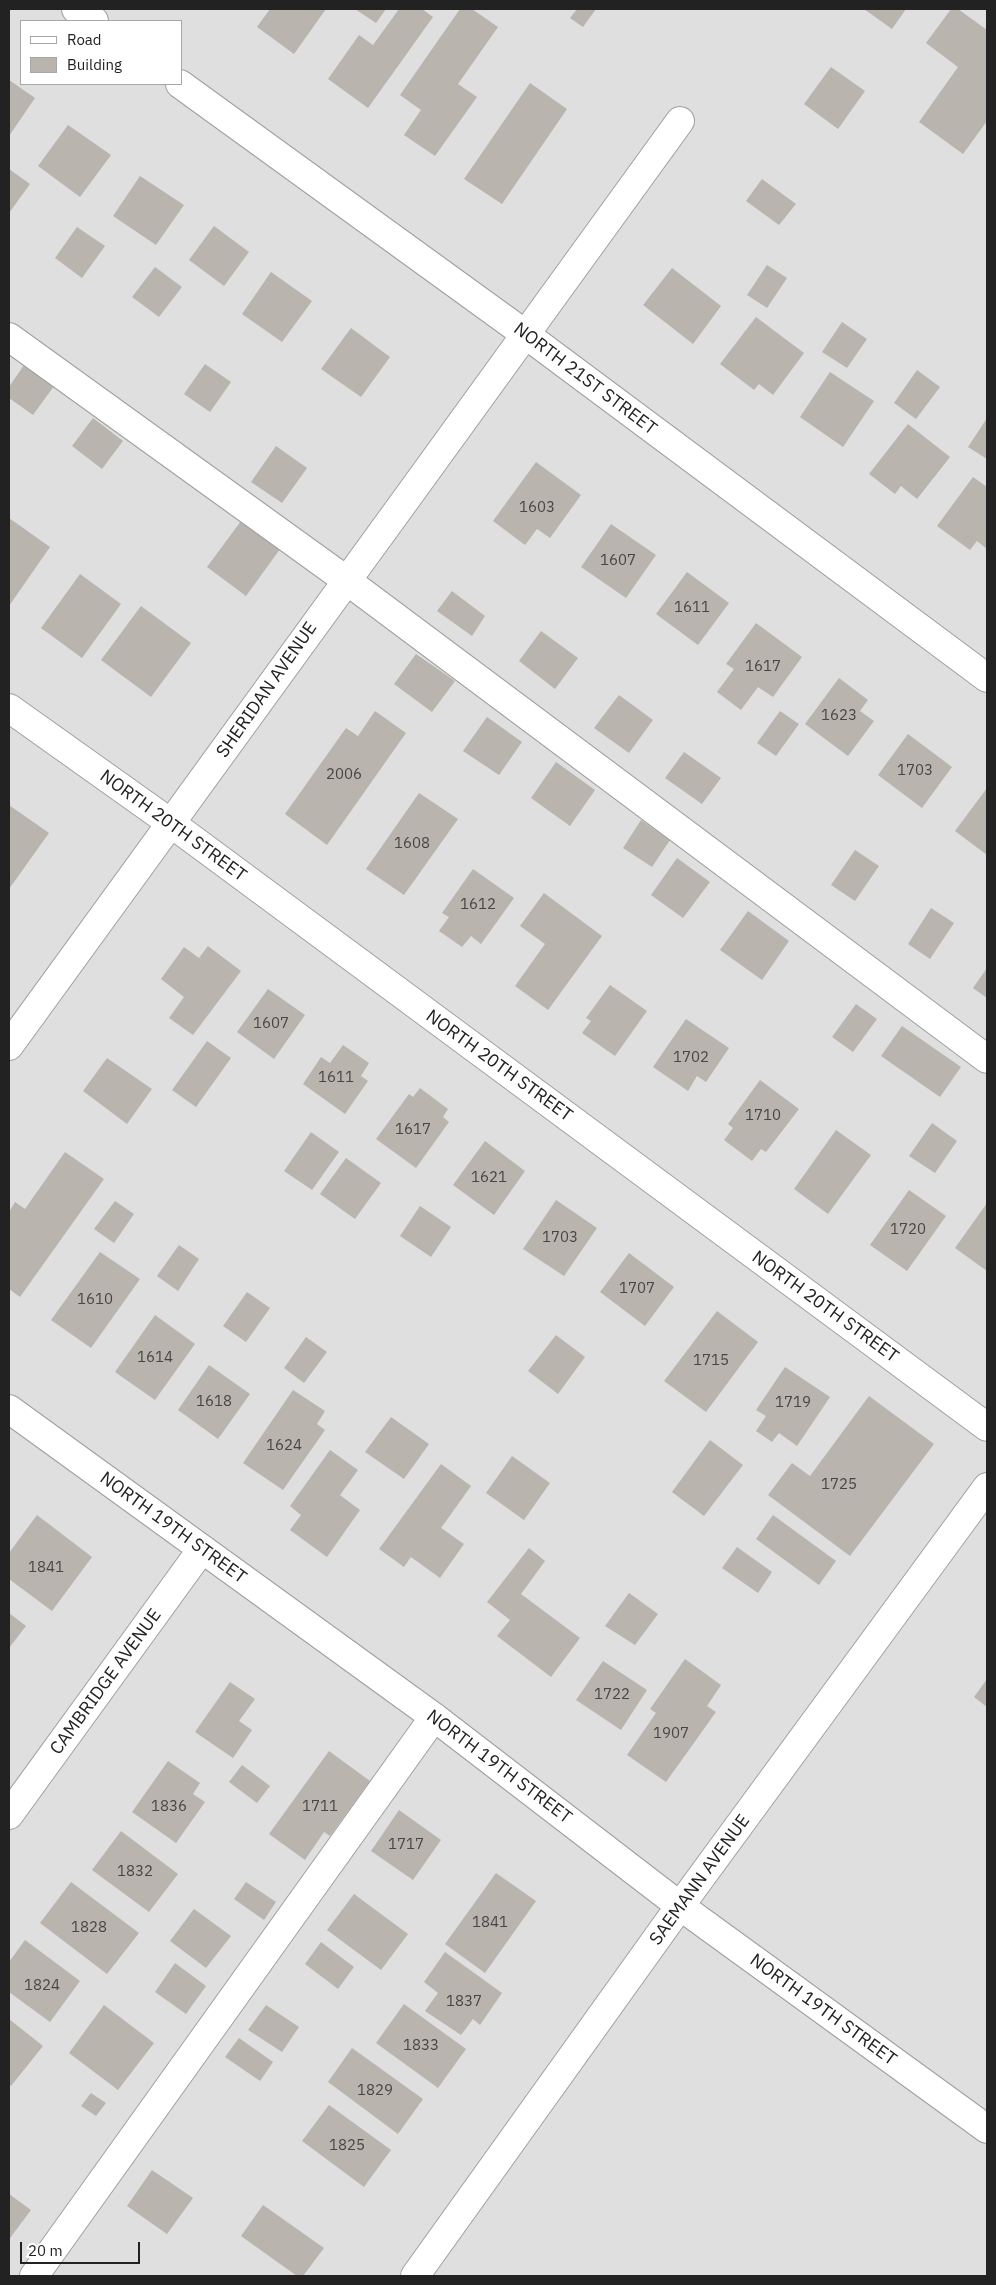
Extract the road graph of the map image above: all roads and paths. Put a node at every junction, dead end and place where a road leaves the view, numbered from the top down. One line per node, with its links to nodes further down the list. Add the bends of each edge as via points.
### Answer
1 (76, 9): 2 (street)
2 (92, 20)
3 (181, 85): 5 (street, NORTH 21ST STREET)
4 (680, 121): 5 (street, SHERIDAN AVENUE)
5 (525, 334): 7 (street, SHERIDAN AVENUE); 8 (street, NORTH 21ST STREET)
6 (9, 337): 7 (street)
7 (346, 580): 10 (street, SHERIDAN AVENUE); 12 (street)
8 (987, 678)
9 (9, 708): 10 (street, NORTH 20TH STREET)
10 (172, 824): 11 (street, SHERIDAN AVENUE); 14 (street, NORTH 20TH STREET)
11 (9, 1046)
12 (987, 1060)
13 (9, 1409): 16 (street, NORTH 19TH STREET)
14 (987, 1427)
15 (987, 1486): 19 (street, SAEMANN AVENUE)
16 (202, 1549): 17 (street, NORTH 19TH STREET); 18 (street, CAMBRIDGE AVENUE)
17 (434, 1717): 19 (street, NORTH 19TH STREET); 21 (street)
18 (9, 1815)
19 (680, 1906): 20 (street, NORTH 19TH STREET); 22 (street, SAEMANN AVENUE)
20 (987, 2129)
21 (34, 2276)
22 (415, 2276)

